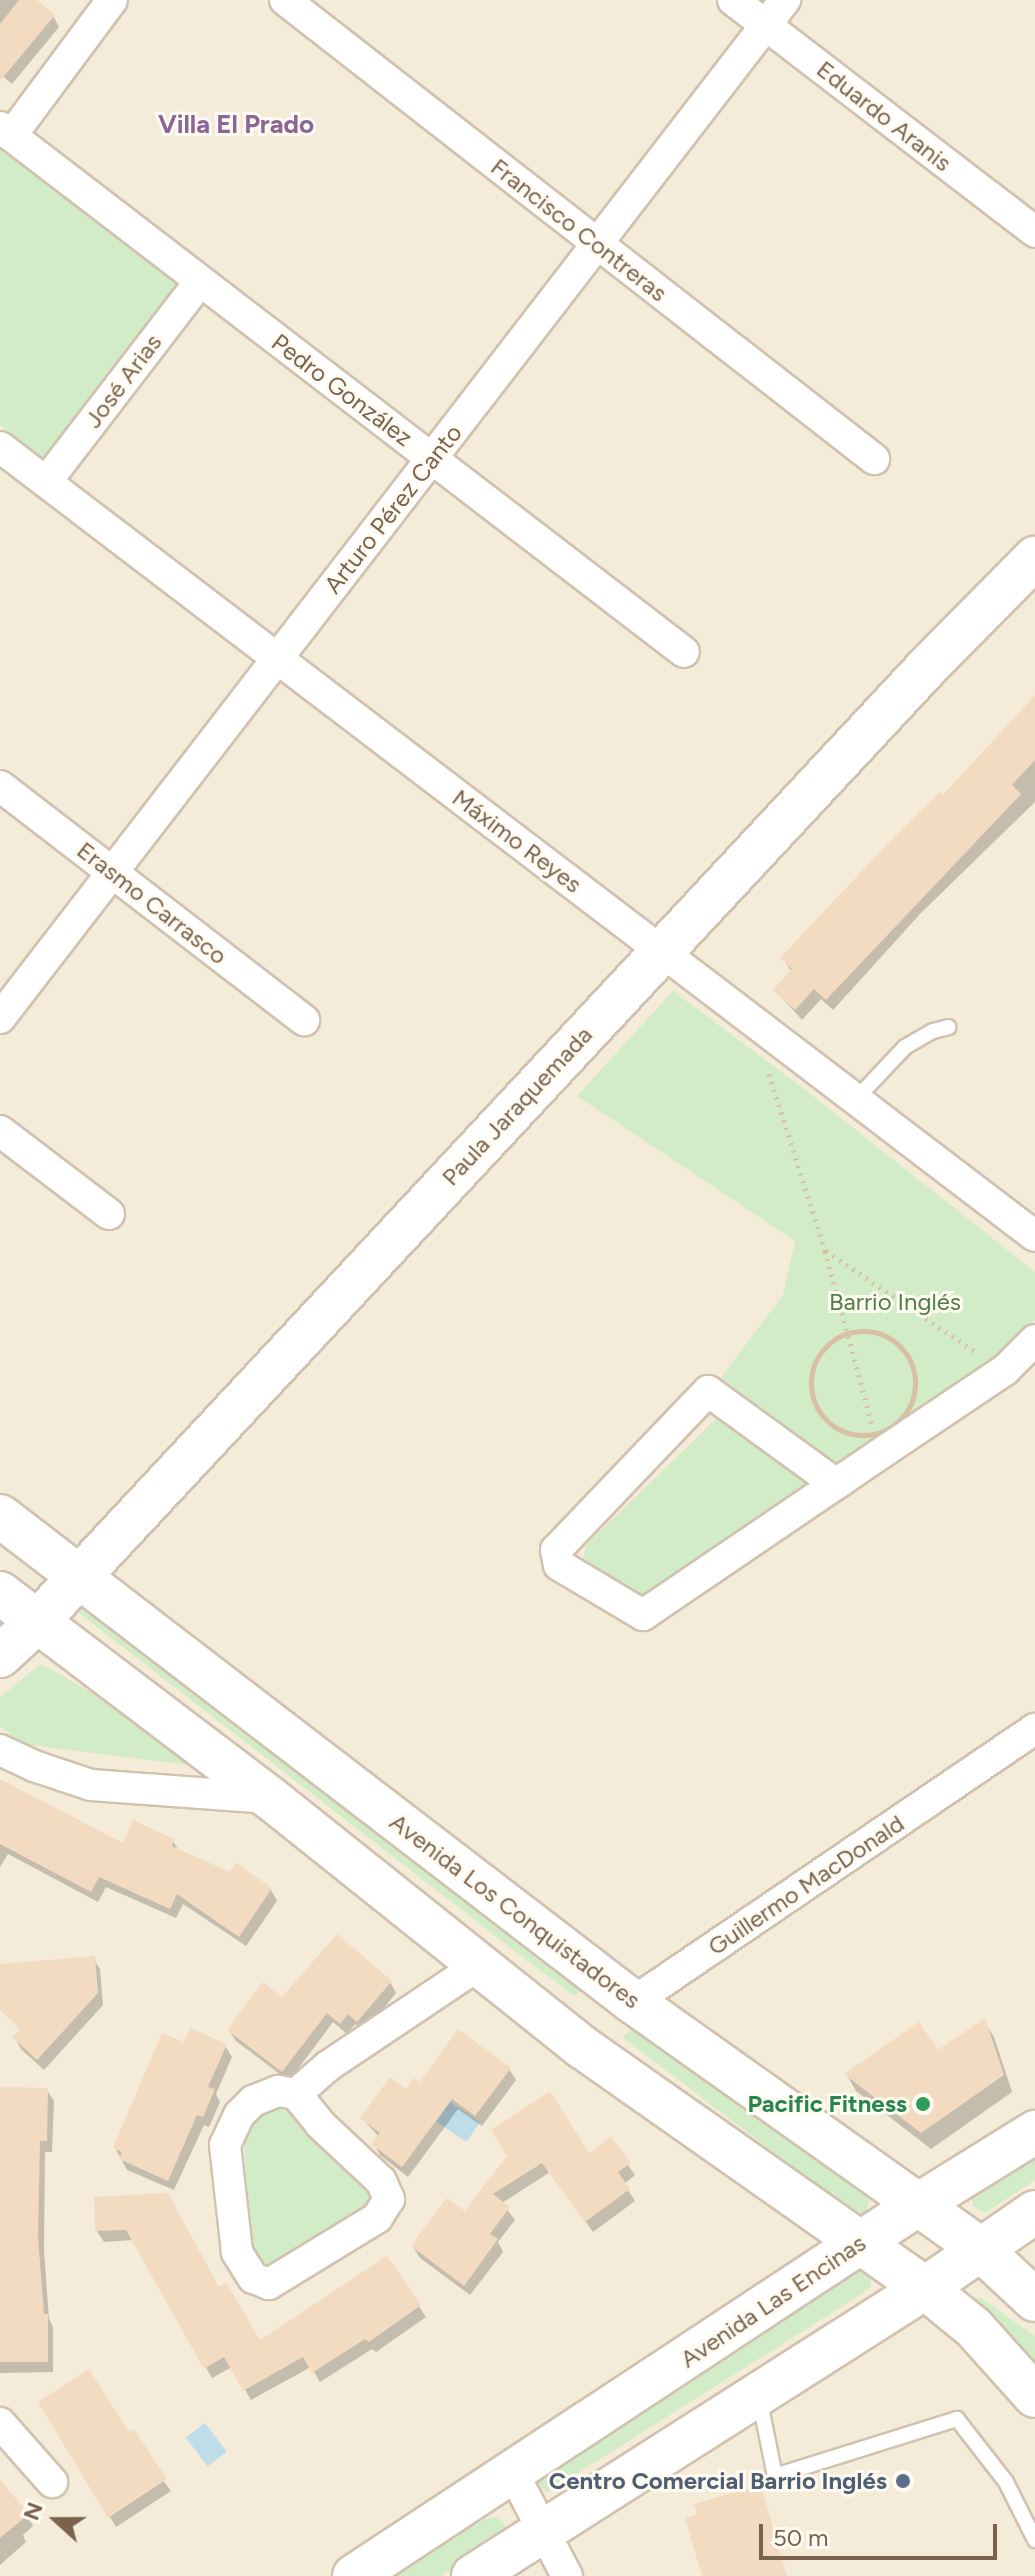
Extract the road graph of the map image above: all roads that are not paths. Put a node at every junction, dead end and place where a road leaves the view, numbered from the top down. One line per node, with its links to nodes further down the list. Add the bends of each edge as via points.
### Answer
1 (112, 0): 6 (street)
2 (285, 0): 8 (street, Francisco Contreras)
3 (733, 0): 5 (street, Eduardo Aranis)
4 (785, 0): 5 (street, Arturo Pérez Canto)
5 (766, 25): 7 (street, Eduardo Aranis); 8 (street, Arturo Pérez Canto)
6 (6, 132): 9 (street, Pedro González)
7 (1035, 232)
8 (597, 244): 11 (street, Arturo Pérez Canto); 12 (street, Francisco Contreras)
9 (200, 281): 11 (street, Pedro González); 13 (street, José Arias)
10 (0, 447): 13 (street, Máximo Reyes)
11 (431, 458): 15 (street, Pedro González); 16 (street, Arturo Pérez Canto)
12 (874, 459)
13 (46, 482): 16 (street, Máximo Reyes)
14 (1035, 558): 19 (street, Paula Jaraquemada)
15 (684, 652)
16 (277, 658): 18 (street, Arturo Pérez Canto); 19 (street, Máximo Reyes)
17 (0, 786): 18 (street, Erasmo Carrasco)
18 (112, 873): 20 (street, Arturo Pérez Canto); 21 (street, Erasmo Carrasco)
19 (662, 951): 23 (street, Máximo Reyes); 30 (street, Paula Jaraquemada)
20 (0, 1018)
21 (304, 1020)
22 (949, 1027): 23 (lane, via 905,1047)
23 (856, 1099): 26 (street, Máximo Reyes)
24 (0, 1131): 25 (street)
25 (109, 1214)
26 (1035, 1236)
27 (1035, 1340): 28 (street, via 1005,1370 877,1444)
28 (836, 1484): 28 (street, via 643,1615 559,1565 556,1550 708,1391)
29 (0, 1516): 30 (street, Avenida Los Conquistadores)
30 (78, 1576): 32 (street, Paula Jaraquemada); 38 (street, Avenida Los Conquistadores)
31 (0, 1593): 32 (street)
32 (37, 1622): 33 (street, Paula Jaraquemada); 36 (street)
33 (0, 1656)
34 (1035, 1729): 38 (street, Guillermo MacDonald)
35 (0, 1750): 36 (street, via 91,1785)
36 (270, 1798): 37 (street)
37 (479, 1965): 39 (street); 40 (street, via 328,2066)
38 (633, 2002): 39 (street, Guillermo MacDonald); 42 (street, Avenida Los Conquistadores)
39 (582, 2047): 44 (street)
40 (296, 2094): 40 (street, via 278,2091 253,2101 239,2115 225,2145 237,2252 253,2278 269,2284 377,2218 389,2199 381,2181)
41 (1035, 2132): 42 (street, Avenida Las Encinas)
42 (919, 2204): 44 (street, Avenida Las Encinas); 45 (street, Avenida Los Conquistadores)
43 (1035, 2212): 45 (street)
44 (862, 2242): 46 (street); 51 (street, Avenida Las Encinas)
45 (980, 2249): 46 (street); 47 (street, Avenida Los Conquistadores)
46 (925, 2288): 48 (street); 49 (street, via 974,2328)
47 (1035, 2300)
48 (759, 2395): 53 (street); 54 (lane, via 775,2476 957,2419 1006,2482)
49 (1035, 2396)
50 (0, 2423): 52 (street)
51 (513, 2473): 53 (street); 55 (street, Avenida Las Encinas)
52 (52, 2482)
53 (545, 2530): 56 (street); 57 (street)
54 (1035, 2540)
55 (354, 2576)
56 (473, 2576)
57 (567, 2576)

